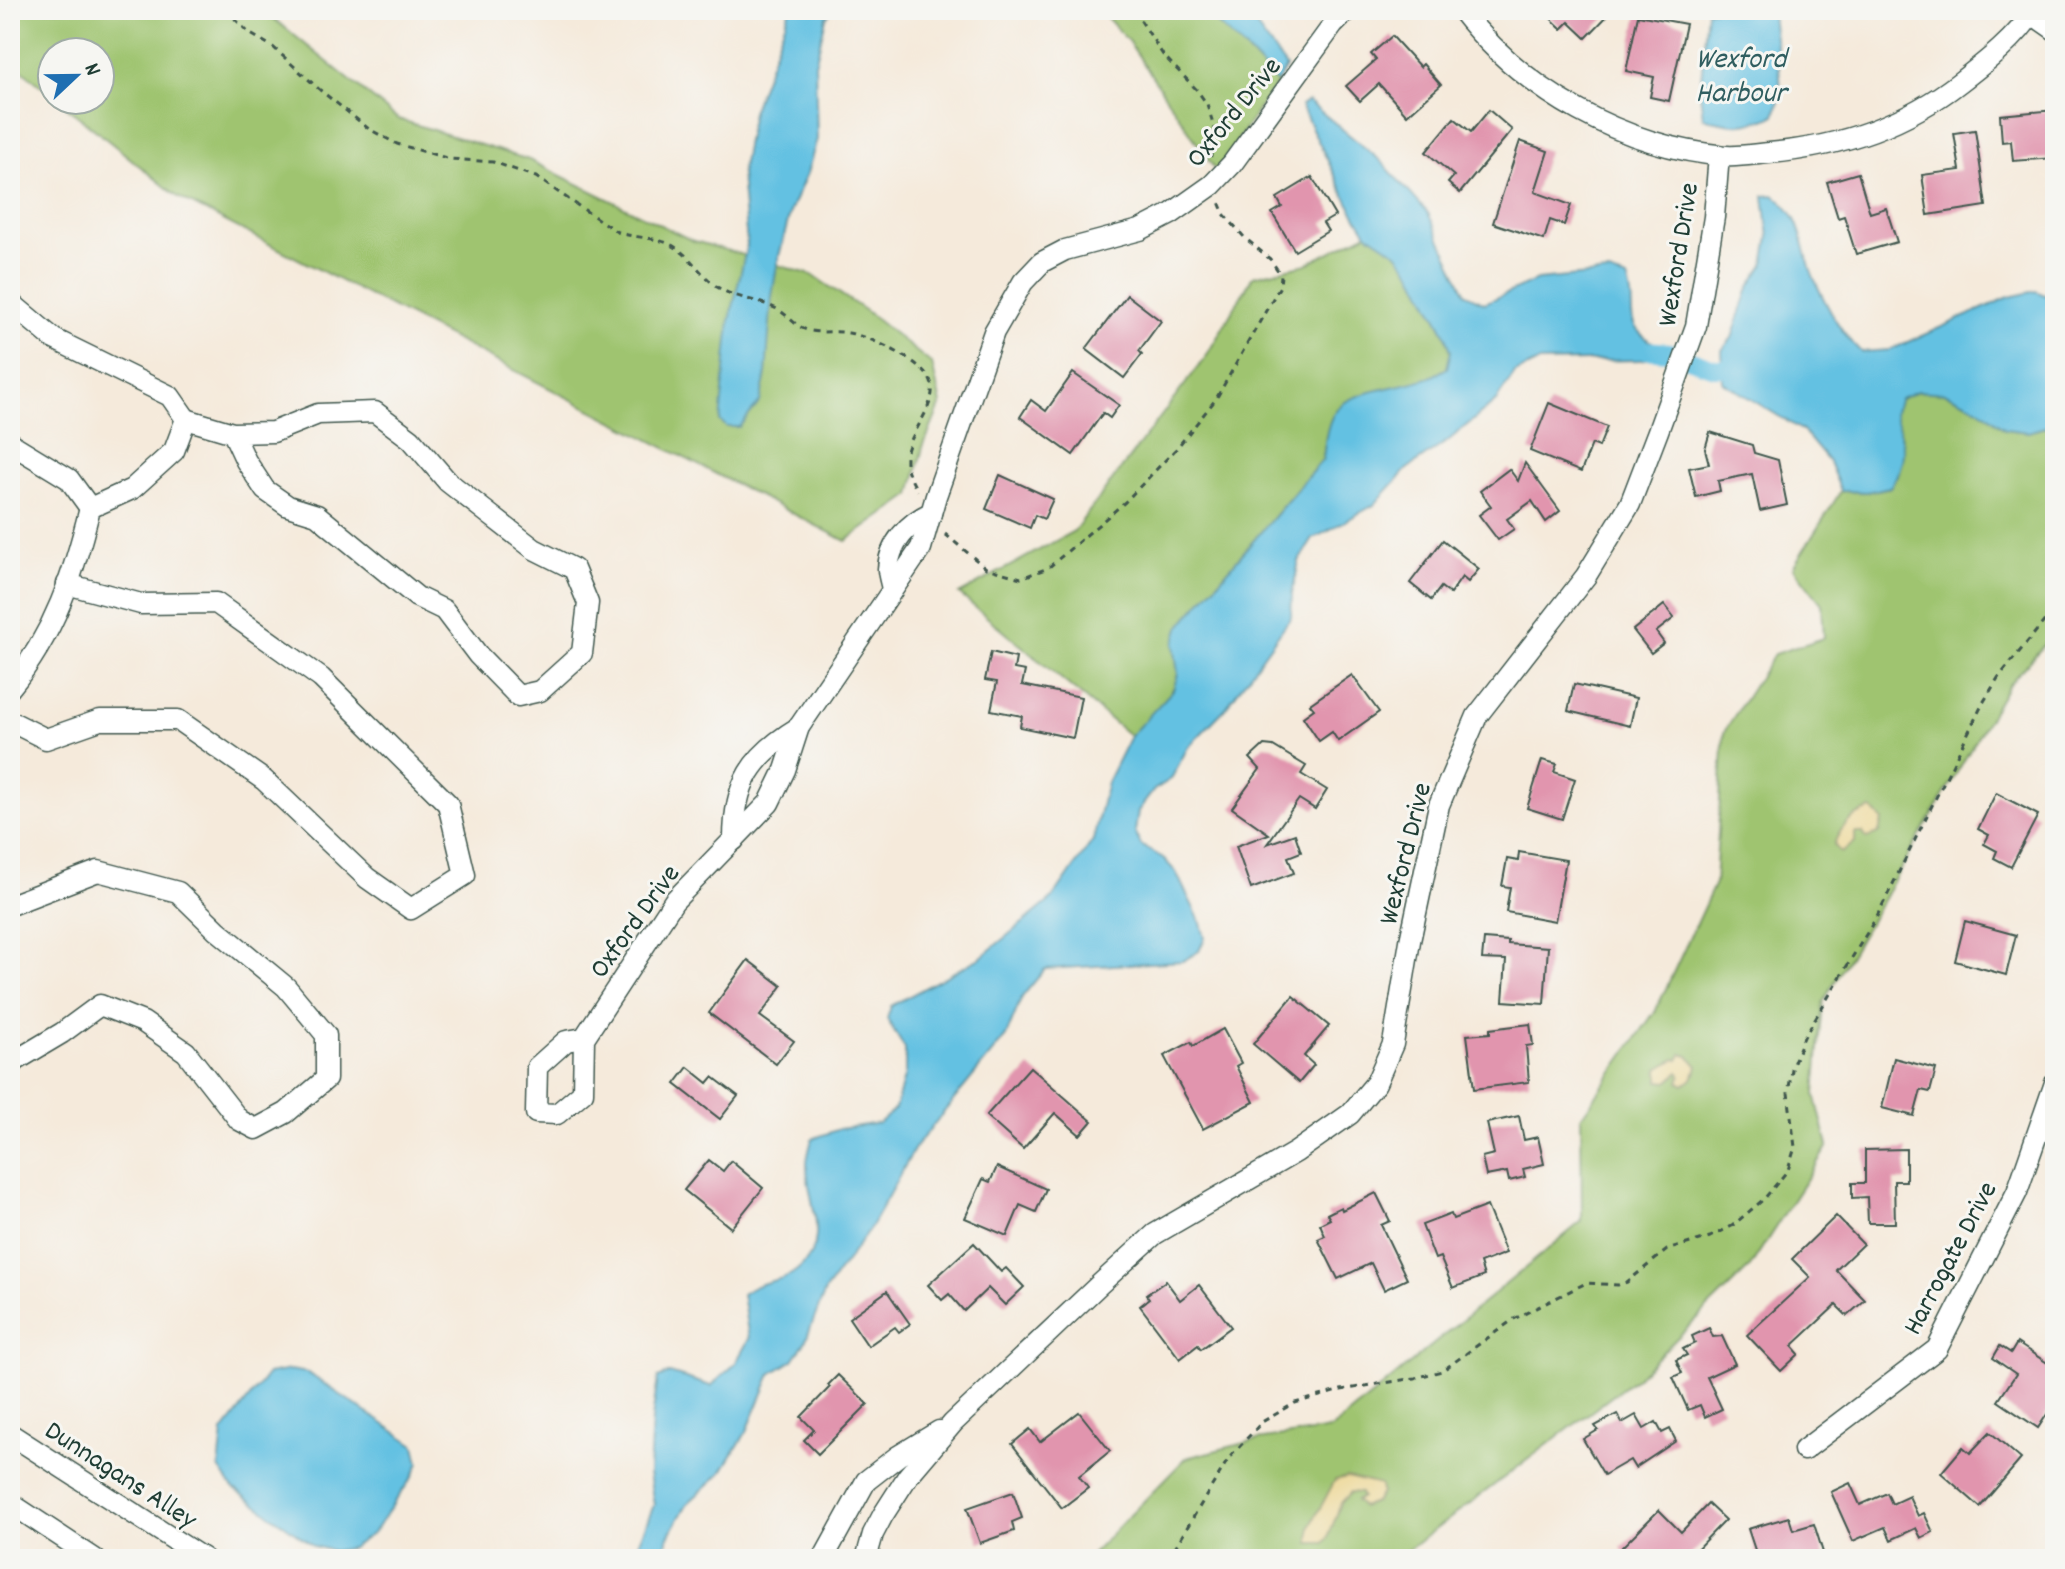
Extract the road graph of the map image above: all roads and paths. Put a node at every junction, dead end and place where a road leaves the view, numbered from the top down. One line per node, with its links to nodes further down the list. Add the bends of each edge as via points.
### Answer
1 (226, 10): 14 (path, via 369,129 410,148 450,159 493,162 536,177 617,232 675,247 730,294 774,308 809,331 864,337 918,366 931,380 932,395 906,462)
2 (1134, 10): 8 (path, via 1163,55 1207,104 1215,130 1208,173)
3 (1348, 10): 8 (street, Oxford Drive)
4 (1461, 10): 7 (street, via 1518,68 1562,103 1615,128)
5 (2033, 12): 6 (street); 7 (street, via 1986,63 1901,120 1798,150)
6 (2055, 30)
7 (1719, 155): 25 (street, Wexford Drive, via 1696,326 1658,431 1630,504 1586,576 1477,716 1439,805 1393,1044 1376,1083 1350,1114 1307,1144 1155,1234)
8 (1212, 185): 14 (street, Oxford Drive, via 1140,230 1065,250 1042,262 1023,282 994,332); 14 (path, via 1224,214 1281,275 1280,286 1216,399 1176,449 1082,541 1048,568 1021,578 986,568 948,539)
9 (10, 302): 10 (street, via 54,339 170,396)
10 (186, 419): 11 (street); 13 (street, via 174,451 132,489)
11 (233, 433): 11 (street, via 265,490 288,506 317,515 417,597 444,610 518,696 540,691 582,653 588,603 574,569 534,549 448,482 411,439 375,412 318,414 273,432)
12 (10, 443): 13 (street, via 69,479)
13 (90, 508): 15 (street)
14 (931, 513): 19 (street, Oxford Drive, via 921,548)
15 (67, 584): 17 (street, via 55,621); 18 (street, via 141,604 216,603 321,678 448,804 465,875 411,909 367,878 264,780 178,720 100,720 46,739)
16 (2055, 608): 33 (path, via 1983,703 1876,918 1804,1037 1788,1093 1795,1147 1788,1170 1764,1199 1732,1226 1667,1250 1627,1282 1586,1283 1514,1319 1442,1371 1295,1403 1262,1422 1229,1458)
17 (10, 688)
18 (10, 721)
19 (799, 727): 20 (street, Oxford Drive, via 769,803); 20 (street, Oxford Drive, via 752,765 734,821)
20 (734, 840): 22 (street, Oxford Drive, via 674,901)
21 (10, 905): 23 (street, via 98,871 178,892 286,987 326,1035 326,1079 286,1113 256,1129 239,1120 186,1052 143,1022 100,1005)
22 (584, 1038)
23 (10, 1069)
24 (2055, 1083): 27 (street, Harrogate Drive, via 2017,1192 1937,1349)
25 (953, 1423): 31 (street, Wexford Drive, via 866,1481); 32 (street, Wexford Drive, via 883,1515)
26 (10, 1434): 30 (street, Dunnagans Alley)
27 (1804, 1450)
28 (10, 1503): 29 (street)
29 (95, 1559)
30 (204, 1559)
31 (823, 1559)
32 (866, 1559)
33 (1168, 1559)

